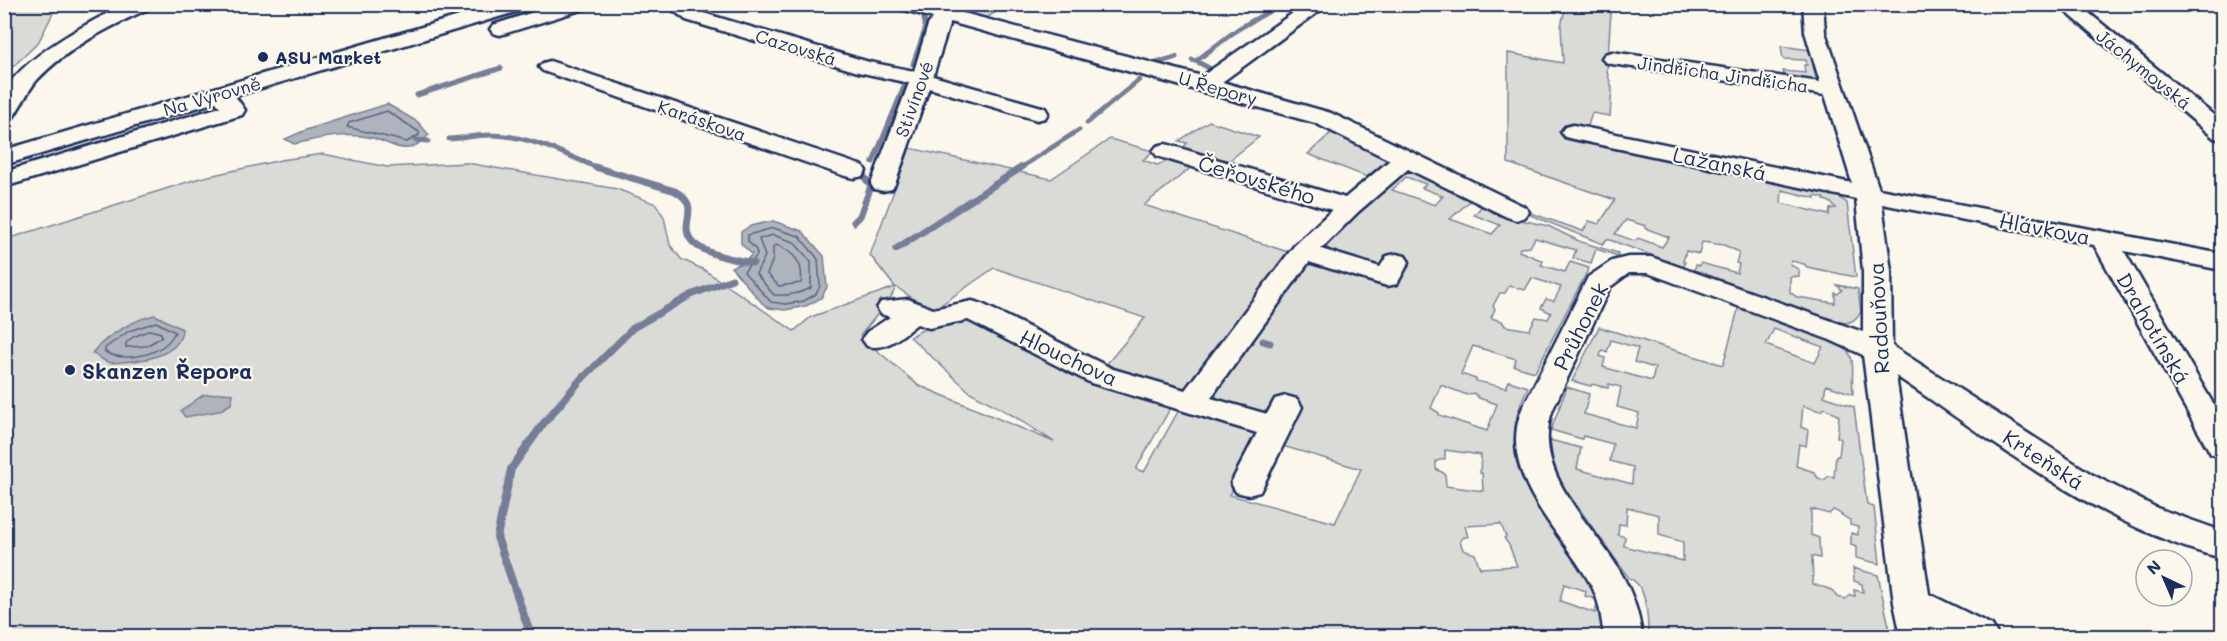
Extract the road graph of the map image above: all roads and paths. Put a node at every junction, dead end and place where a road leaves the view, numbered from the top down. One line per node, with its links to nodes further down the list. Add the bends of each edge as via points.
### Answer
1 (143, 4): 18 (street, via 97,27 36,68 13,94)
2 (522, 4): 16 (street, Na Výrovně)
3 (580, 4): 10 (street)
4 (674, 4): 13 (street, Cazovská, via 693,16 831,58)
5 (904, 4): 9 (street, U Řepory)
6 (1320, 4): 14 (street)
7 (1813, 4): 15 (street, Radouňova, via 1815,32)
8 (2066, 4): 20 (street, Jáchymovská)
9 (945, 16): 13 (street, Stivínové, via 938,25); 14 (street, U Řepory)
10 (475, 37)
11 (1612, 58): 15 (street, Jindřicha Jindřicha)
12 (550, 67): 24 (street, Karáskova)
13 (922, 79): 17 (street, Cazovská); 26 (street, Stivínové)
14 (1205, 84): 23 (street, U Řepory, via 1323,118)
15 (1834, 90): 27 (street, Radouňova)
16 (221, 94): 22 (street, Na Výrovně); 25 (street, via 234,110)
17 (1037, 113)
18 (4, 114)
19 (1573, 132): 27 (street, Lažanská)
20 (2223, 132)
21 (1164, 151): 28 (street, Čeřovského)
22 (6, 153)
23 (1406, 158): 28 (street); 29 (street, U Řepory)
24 (854, 171)
25 (4, 180)
26 (883, 184)
27 (1868, 194): 30 (street, Hlávkova); 37 (street, Radouňova, via 1877,271)
28 (1349, 207): 31 (street)
29 (1516, 212)
30 (2104, 240): 33 (street, Hlávkova); 39 (street, Drahotínská)
31 (1303, 252): 32 (street, via 1387,278); 38 (street)
32 (1396, 262)
33 (2223, 262)
34 (982, 290): 35 (street)
35 (947, 315): 36 (street, Hlouchova, via 929,319 904,310); 38 (street, Hlouchova, via 972,310 1102,376)
36 (877, 339)
37 (1876, 350): 41 (street, Krteňská, via 2081,484 2145,517); 42 (street, Radouňova); 43 (street, Průhonek, via 1840,333 1651,265 1630,264 1613,269 1598,283 1534,420 1532,446 1543,487 1605,575 1623,620)
38 (1193, 404): 40 (street, Hlouchova, via 1281,417)
39 (2223, 446)
40 (1248, 483)
41 (2223, 545)
42 (1916, 620): 44 (street)
43 (1623, 636)
44 (1979, 636)

